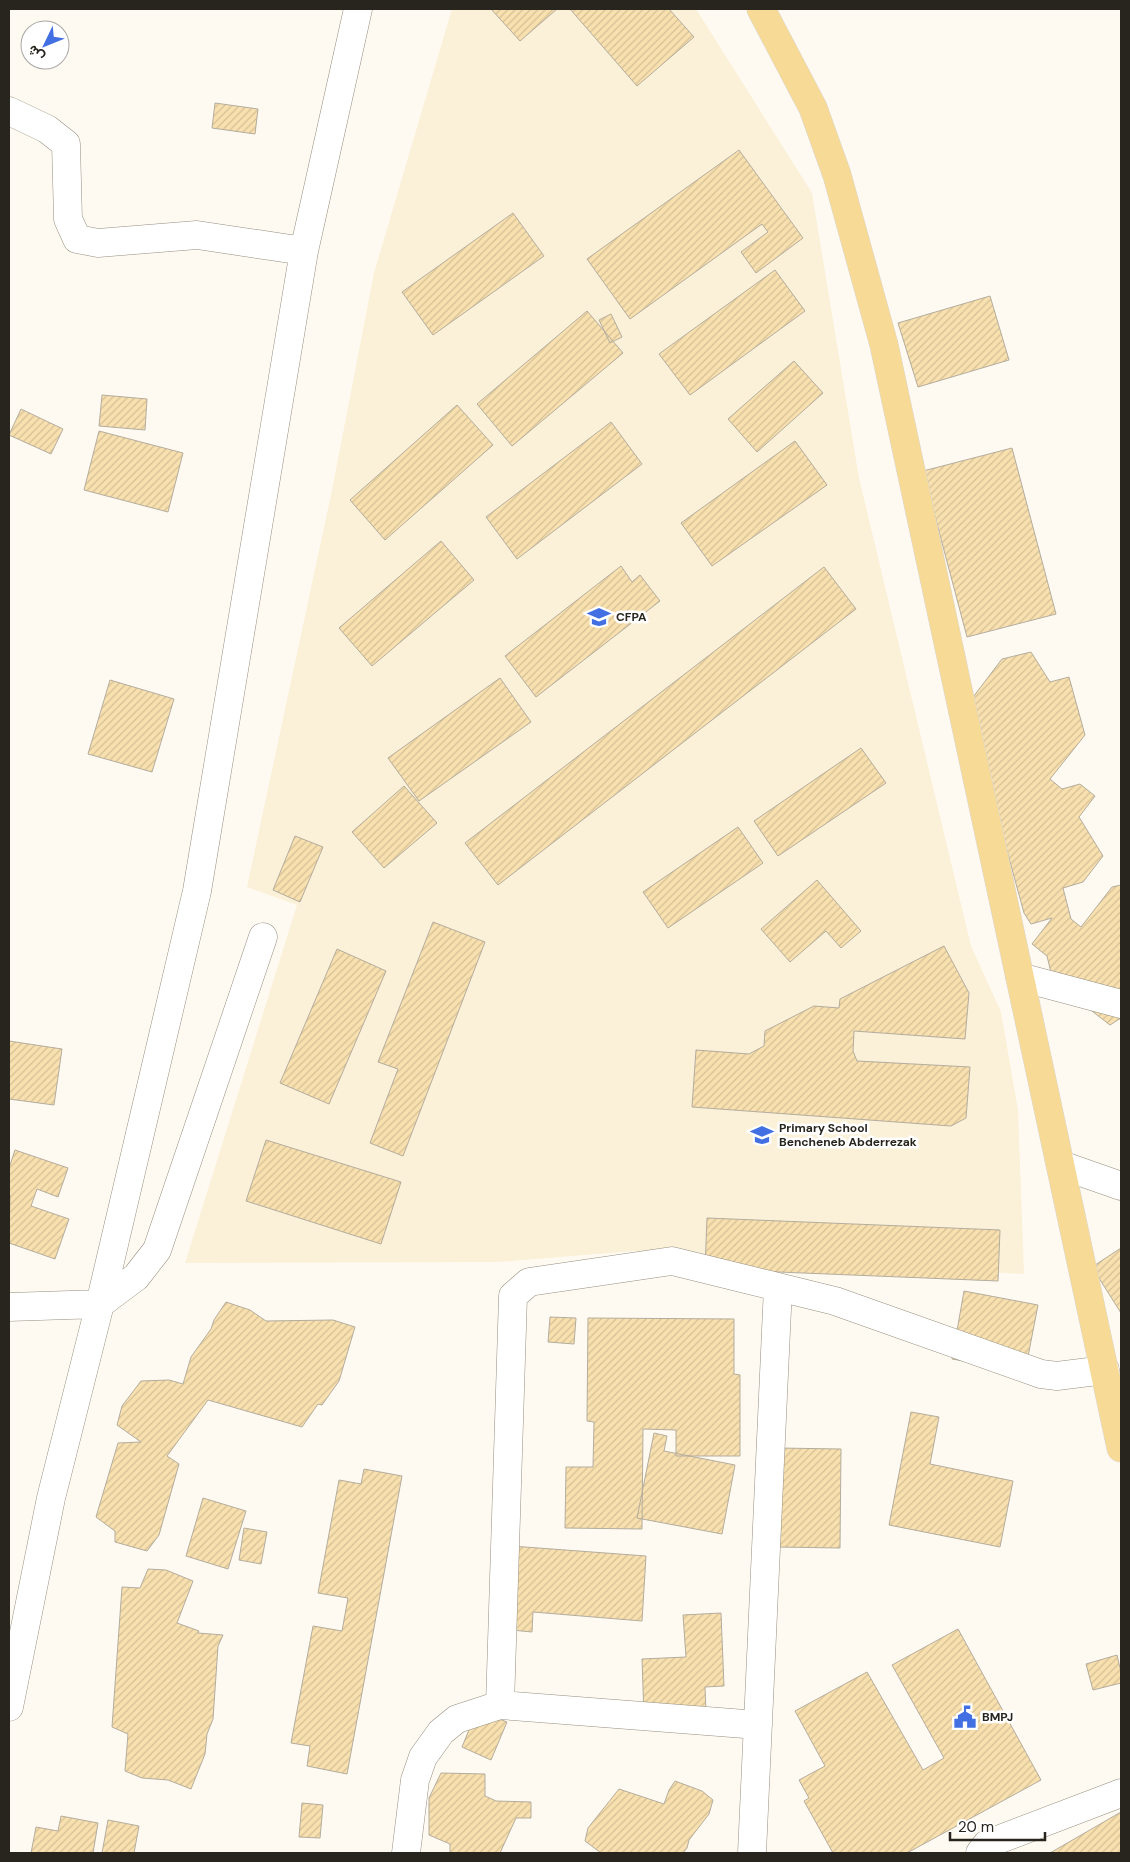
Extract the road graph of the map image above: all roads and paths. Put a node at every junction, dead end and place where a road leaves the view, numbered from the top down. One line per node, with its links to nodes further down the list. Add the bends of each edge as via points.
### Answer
1 (358, 9): 4 (street)
2 (761, 9): 6 (main road, via 813,108 837,175 884,345)
3 (9, 111): 4 (street, via 47,129 66,144 68,219 76,239 98,243 197,235)
4 (304, 250): 11 (street, via 197,891)
5 (262, 937): 11 (street, via 157,1250 136,1277)
6 (1020, 977): 7 (street); 8 (main road)
7 (1121, 1004)
8 (1061, 1165): 9 (street); 13 (main road)
9 (1121, 1186)
10 (778, 1287): 13 (street, via 835,1301 1041,1374 1056,1376); 15 (street, via 672,1261 529,1282 513,1296); 17 (street)
11 (100, 1304): 12 (street); 16 (street, via 50,1498)
12 (9, 1307)
13 (1105, 1370): 14 (main road)
14 (1121, 1441)
15 (500, 1705): 17 (street); 19 (street, via 457,1719 441,1732 423,1757 415,1780)
16 (9, 1707)
17 (758, 1725): 20 (street)
18 (1121, 1793): 21 (street, via 987,1844)
19 (406, 1853)
20 (752, 1853)
21 (980, 1853)

